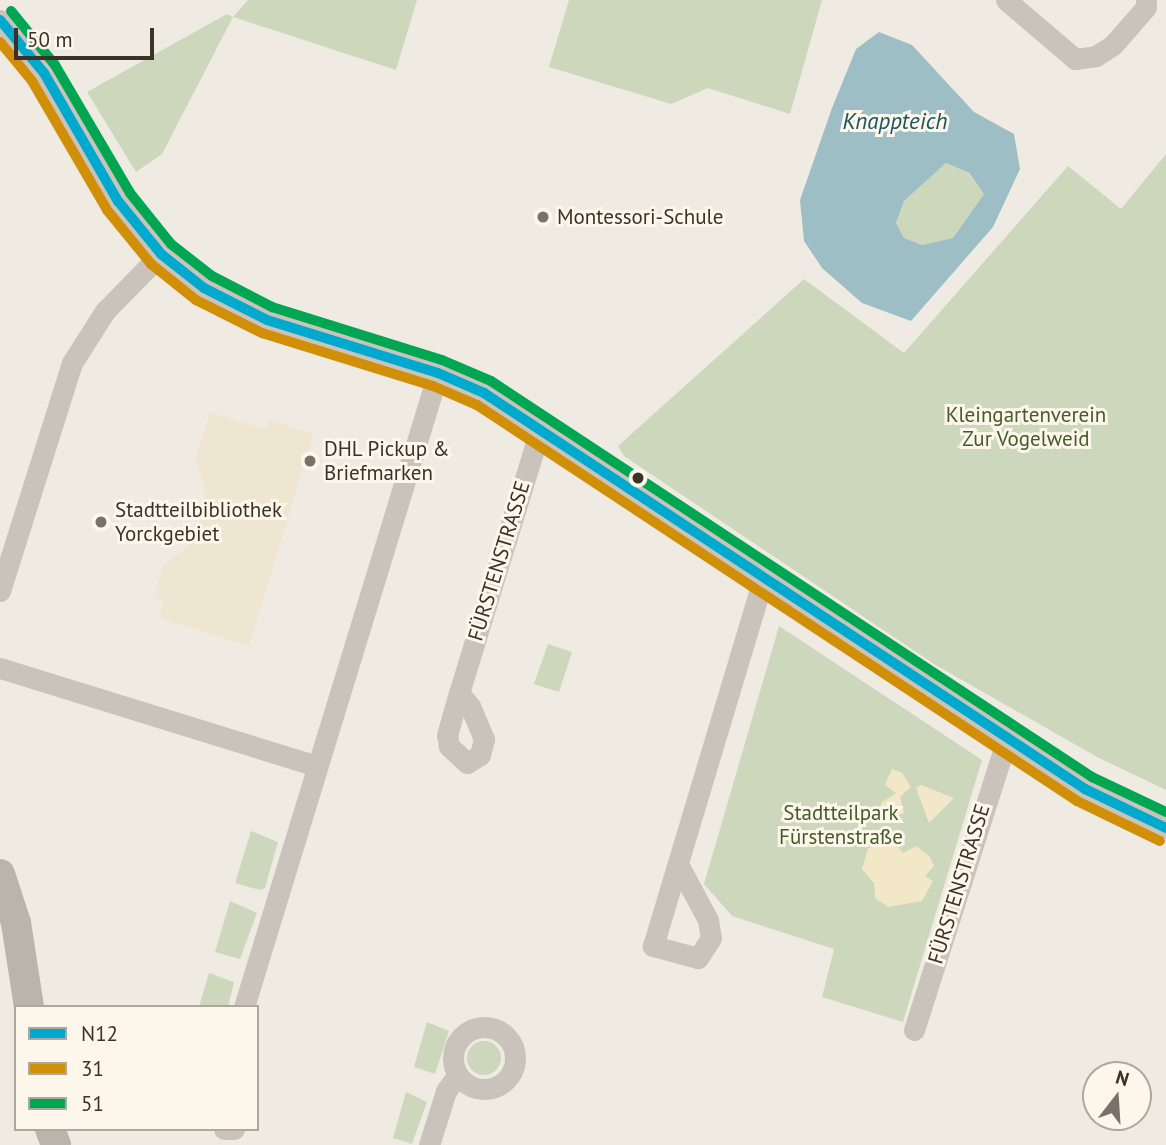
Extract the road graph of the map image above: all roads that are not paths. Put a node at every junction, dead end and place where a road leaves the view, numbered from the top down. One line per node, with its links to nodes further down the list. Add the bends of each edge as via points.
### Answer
1 (1006, 0): 2 (street, via 1076,59 1096,56 1113,45 1146,7)
2 (1146, 0)
3 (0, 20): 4 (street, via 44,73 118,201)
4 (161, 254): 5 (street, via 204,288 267,320); 8 (street, via 105,311 72,363)
5 (438, 373): 6 (street, via 484,393); 12 (street)
6 (540, 429): 7 (street); 10 (street, FÜRSTENSTRASSE)
7 (764, 575): 11 (street); 14 (street)
8 (0, 591)
9 (0, 668): 12 (street)
10 (459, 693)
11 (1007, 738): 13 (street, via 1085,789); 18 (street, FÜRSTENSTRASSE)
12 (316, 766): 17 (street)
13 (1166, 828)
14 (678, 864)
15 (0, 874): 16 (main road, via 16,923)
16 (29, 1005)
17 (245, 1005)
18 (914, 1030)
19 (457, 1076): 20 (street, via 446,1091)
20 (429, 1145)

